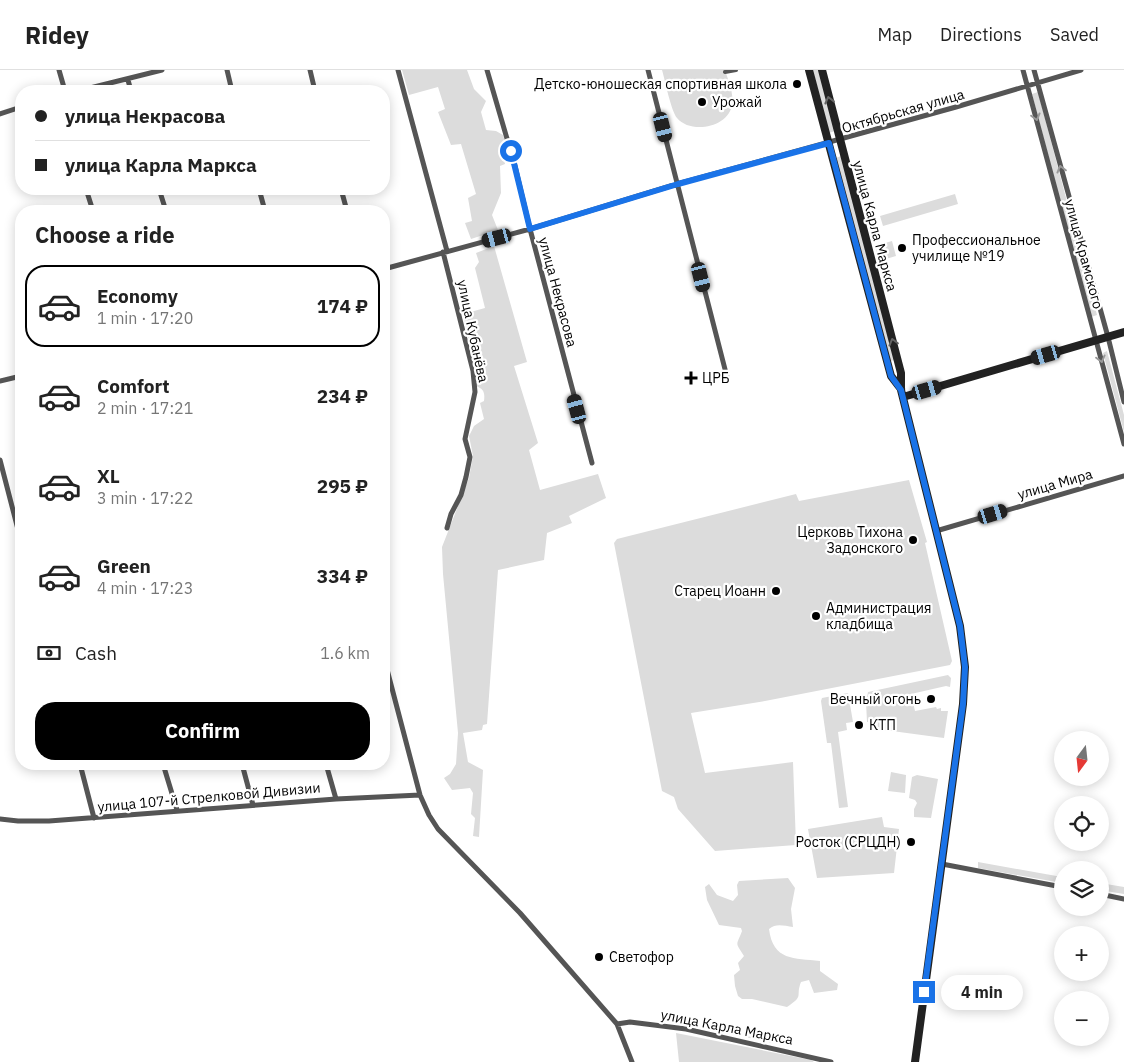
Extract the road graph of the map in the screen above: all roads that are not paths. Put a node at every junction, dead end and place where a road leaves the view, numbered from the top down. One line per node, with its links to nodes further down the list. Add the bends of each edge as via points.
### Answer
1 (59, 70): 17 (street)
2 (162, 70): 15 (street)
3 (227, 70): 20 (street)
4 (310, 70): 21 (street)
5 (398, 70): 29 (street, улица Кубанёва)
6 (487, 70): 28 (street, улица Некрасова, via 516,166)
7 (648, 70): 27 (street)
8 (736, 70): 14 (street)
9 (809, 70): 26 (main road, улица Карла Маркса)
10 (822, 70): 25 (main road, улица Карла Маркса, one-way to 10)
11 (1023, 70): 22 (street, улица Крамского)
12 (1034, 70): 16 (street, улица Крамского)
13 (1081, 70): 16 (street, Октябрьская улица)
14 (726, 72)
15 (128, 80): 18 (street); 19 (street)
16 (1038, 83): 22 (street, Октябрьская улица); 32 (street, улица Крамского, one-way to 16)
17 (63, 85)
18 (105, 85)
19 (129, 85)
20 (231, 85)
21 (314, 85)
22 (1027, 86): 25 (street, Октябрьская улица); 33 (street, улица Крамского, one-way to 33)
23 (15, 109): 24 (street)
24 (0, 114)
25 (840, 140): 26 (street, Октябрьская улица); 37 (main road, улица Карла Маркса, one-way to 25, via 901,373)
26 (829, 143): 27 (street, Октябрьская улица); 37 (main road, улица Карла Маркса, via 891,376)
27 (678, 184): 28 (street, Октябрьская улица); 34 (street)
28 (530, 229): 29 (street, Октябрьская улица); 41 (street, улица Некрасова)
29 (445, 252): 30 (street, Октябрьская улица); 44 (street, улица Кубанёва, via 475,392 465,439 470,458)
30 (390, 267)
31 (1124, 332): 32 (main road)
32 (1108, 337): 33 (main road); 38 (street, улица Крамского)
33 (1096, 341): 37 (main road); 39 (street, улица Крамского, one-way to 39)
34 (727, 377)
35 (15, 378): 36 (street)
36 (0, 382)
37 (902, 394): 45 (main road, улица Карла Маркса)
38 (1124, 402)
39 (1124, 444)
40 (0, 460): 43 (street)
41 (592, 463)
42 (1124, 476): 45 (street, улица Мира)
43 (15, 518)
44 (447, 528)
45 (936, 531): 57 (main road, улица Карла Маркса, via 960,626 965,667)
46 (390, 681): 51 (street)
47 (82, 770): 55 (street)
48 (166, 770): 54 (street)
49 (244, 770): 53 (street)
50 (328, 770): 52 (street)
51 (420, 794): 52 (street, улица 107-й Стрелковой Дивизии); 61 (street, via 438,830 520,913)
52 (336, 798): 53 (street, улица 107-й Стрелковой Дивизии)
53 (253, 805): 54 (street, улица 107-й Стрелковой Дивизии)
54 (177, 810): 55 (street, улица 107-й Стрелковой Дивизии)
55 (94, 818): 56 (street, улица 107-й Стрелковой Дивизии, via 18,822)
56 (0, 819)
57 (942, 864): 58 (street); 64 (main road, улица Карла Маркса)
58 (1054, 885)
59 (1109, 896): 60 (street)
60 (1124, 899)
61 (617, 1024): 62 (street); 63 (street, улица Карла Маркса, via 630,1022 686,1029)
62 (632, 1062)
63 (831, 1062)
64 (915, 1062)

